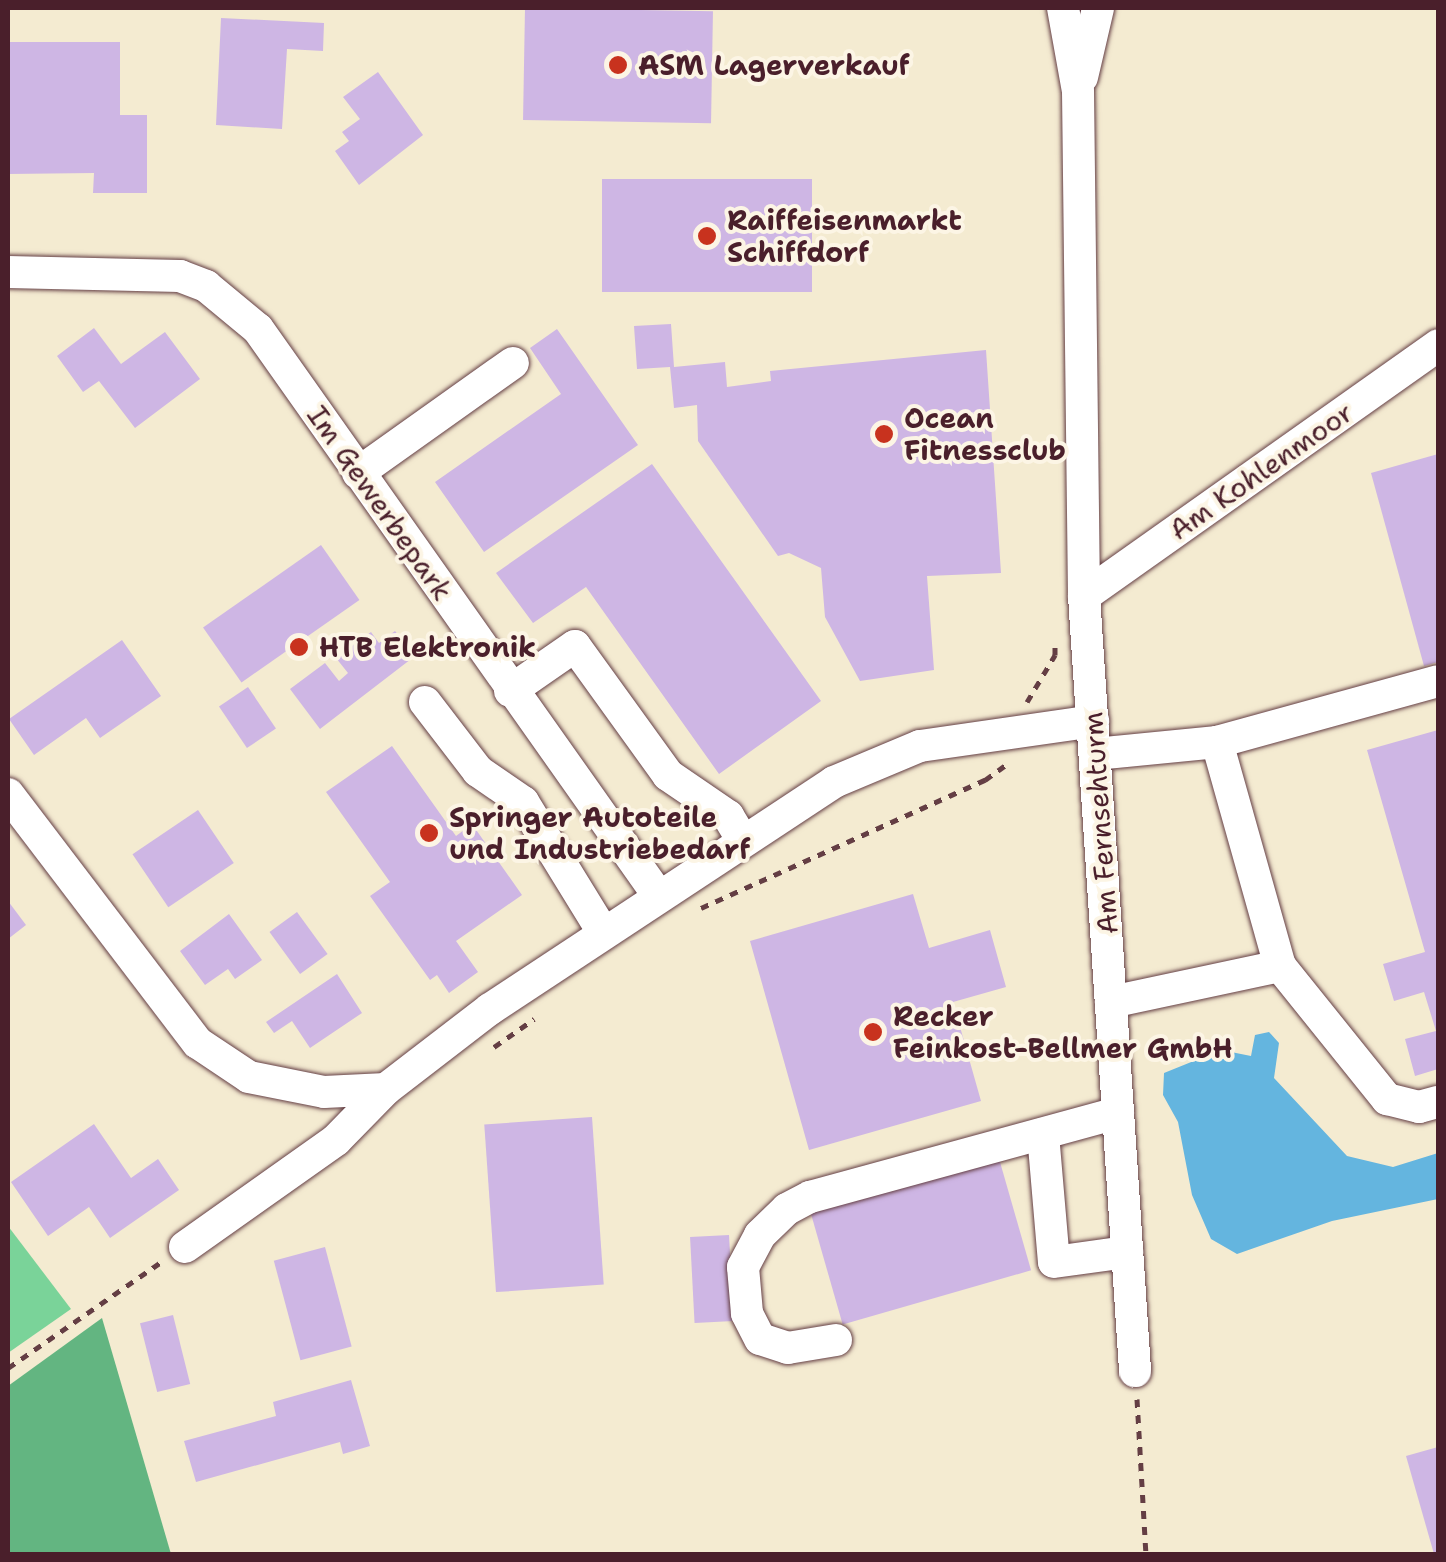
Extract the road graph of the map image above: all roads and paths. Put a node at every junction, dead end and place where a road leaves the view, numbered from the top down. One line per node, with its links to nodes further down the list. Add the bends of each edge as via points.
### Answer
1 (1063, 8): 3 (street, Am Fernsehturm)
2 (1098, 8): 3 (street, Am Fernsehturm)
3 (1078, 91): 8 (street, Am Fernsehturm)
4 (8, 272): 7 (street, Im Gewerbepark, via 180,276 206,286 258,329)
5 (1438, 345): 8 (street, Am Kohlenmoor)
6 (513, 363): 7 (street)
7 (358, 473): 10 (street, Im Gewerbepark)
8 (1084, 596): 12 (street, Am Fernsehturm)
9 (1438, 681): 13 (street)
10 (510, 691): 16 (street, via 575,646 668,775 728,816); 17 (street, Im Gewerbepark)
11 (425, 702): 18 (street, via 478,771 523,802)
12 (1093, 721): 14 (street, Am Fernsehturm); 16 (street, via 920,746 834,782)
13 (1217, 742): 14 (street); 19 (street)
14 (1095, 754): 20 (street, Am Fernsehturm)
15 (8, 794): 21 (street, via 198,1043 249,1077 324,1092)
16 (743, 841): 17 (street)
17 (658, 896): 18 (street)
18 (604, 932): 21 (street)
19 (1280, 966): 20 (street); 22 (street, via 1387,1099 1419,1107)
20 (1111, 1002): 23 (street, Am Fernsehturm)
21 (386, 1089): 25 (street, via 336,1140)
22 (1438, 1102)
23 (1118, 1113): 24 (street); 26 (street, Am Fernsehturm)
24 (1044, 1134): 26 (street, via 1054,1262); 27 (street, via 810,1197 760,1235 743,1266 748,1313 760,1339 788,1348)
25 (184, 1247): 28 (path)
26 (1127, 1252): 29 (street, Am Fernsehturm)
27 (836, 1340)
28 (8, 1368)
29 (1135, 1371): 30 (path)
30 (1146, 1554)

